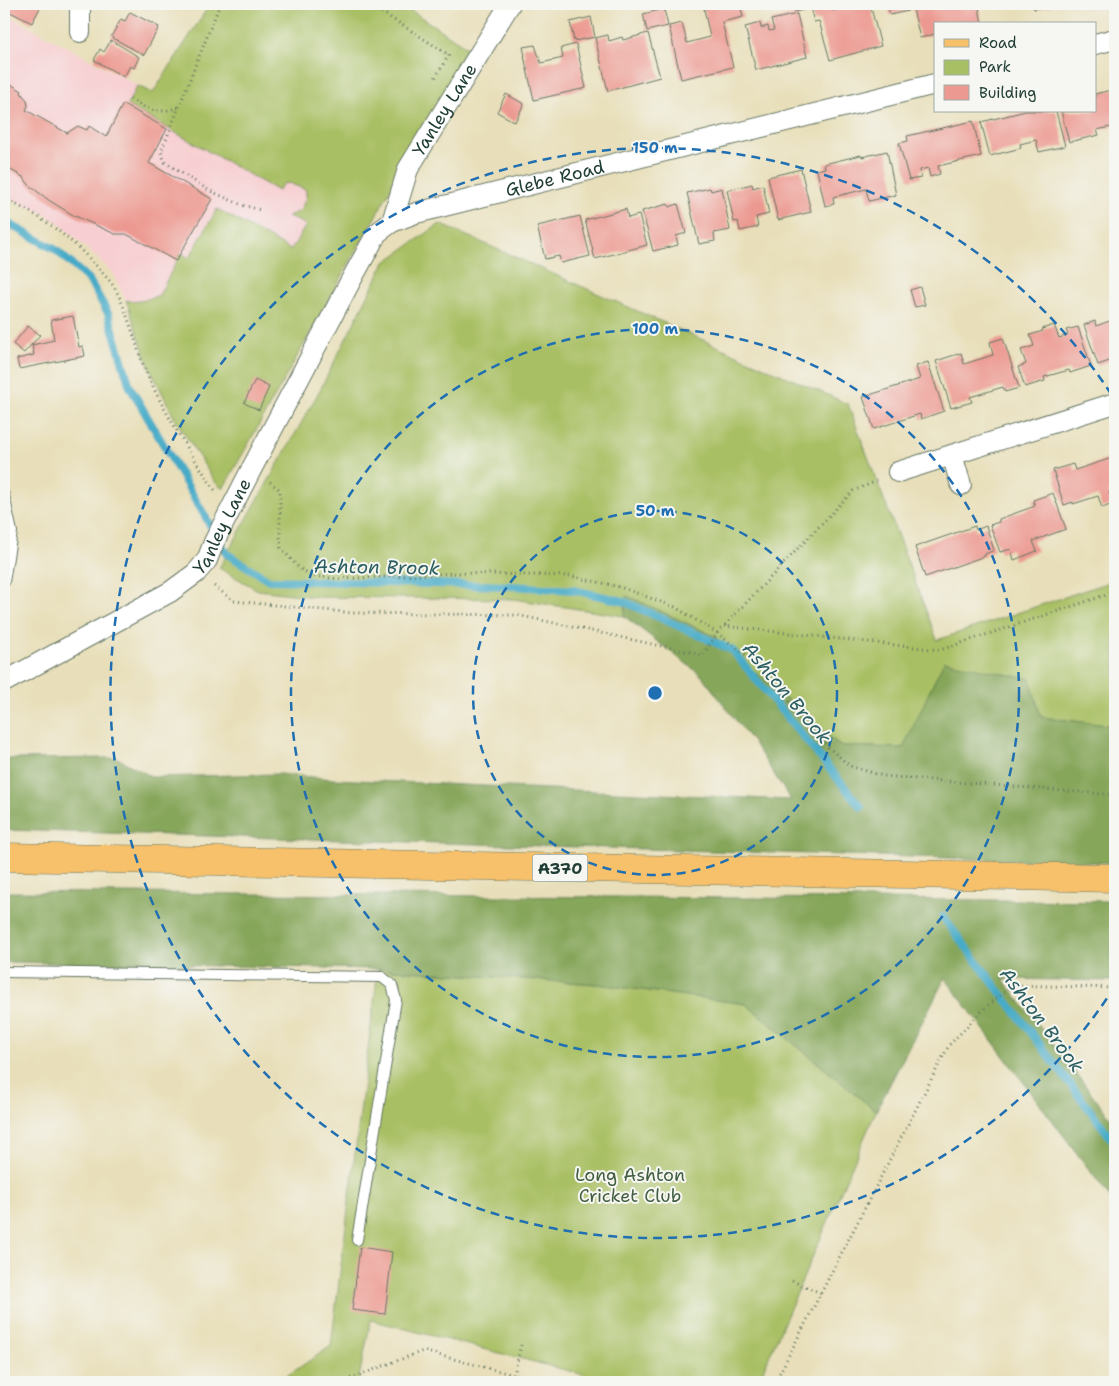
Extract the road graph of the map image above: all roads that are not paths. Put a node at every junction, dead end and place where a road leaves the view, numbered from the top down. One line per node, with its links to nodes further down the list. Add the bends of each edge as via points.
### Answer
1 (80, 4): 3 (street)
2 (510, 4): 7 (street, Yanley Lane, via 408,169)
3 (80, 32)
4 (1115, 39): 5 (street)
5 (1096, 44)
6 (934, 84): 7 (street, Glebe Road, via 416,213)
7 (392, 222): 8 (street, Glebe Road, via 378,233)
8 (350, 282): 15 (street, Yanley Lane, via 207,560 196,573 170,592)
9 (1115, 403): 10 (street)
10 (952, 454): 11 (street); 12 (street)
11 (898, 472)
12 (961, 485)
13 (4, 495): 14 (lane, via 12,532)
14 (4, 582)
15 (4, 682)
16 (4, 857): 17 (main road, A370)
17 (1115, 878)
18 (4, 972): 19 (lane, via 382,977 392,985 396,1000)
19 (357, 1240)

